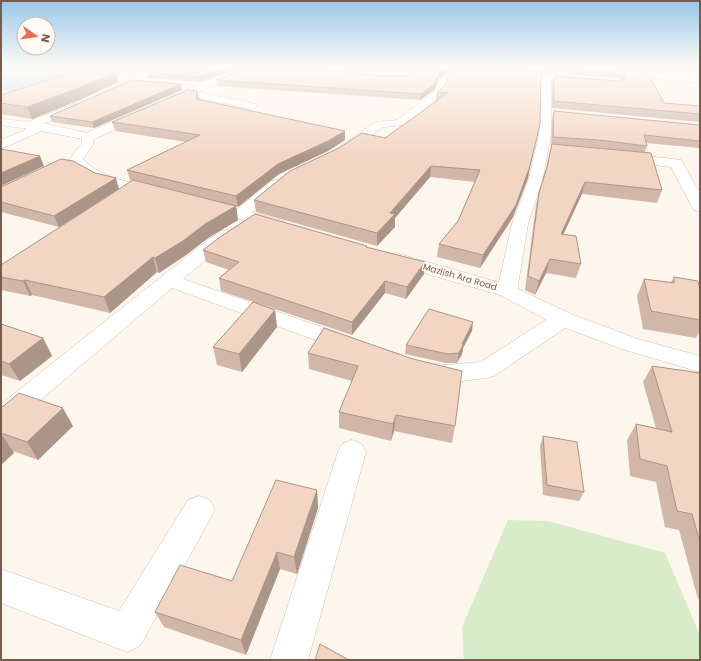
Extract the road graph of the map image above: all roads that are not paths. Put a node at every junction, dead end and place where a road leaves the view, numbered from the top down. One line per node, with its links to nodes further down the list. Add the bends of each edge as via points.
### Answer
1 (98, 97): 8 (street)
2 (180, 97): 10 (street)
3 (208, 97): 6 (street)
4 (433, 97): 15 (street, via 400,123 380,124)
5 (548, 97): 12 (street, via 549,112)
6 (252, 106)
7 (1, 122): 8 (street)
8 (29, 125): 9 (street)
9 (42, 127): 10 (street); 11 (street)
10 (88, 137): 17 (street, via 88,143 72,159 104,179)
11 (1, 145)
12 (542, 149): 13 (street); 26 (street, via 536,178 520,224)
13 (558, 150)
14 (611, 155): 21 (street, via 676,163)
15 (328, 158)
16 (285, 178): 22 (street)
17 (134, 187): 18 (street); 19 (street)
18 (172, 197)
19 (114, 200)
20 (195, 203): 22 (street)
21 (700, 207)
22 (248, 216): 23 (street); 25 (street)
23 (292, 229)
24 (377, 253): 26 (street, Mazlish Ara Road)
25 (170, 281): 28 (street); 31 (street)
26 (507, 291): 27 (street, Mazlish Ara Road)
27 (562, 320): 29 (street, Mazlish Ara Road, via 630,344); 30 (street, via 486,370 446,374)
28 (368, 350)
29 (700, 364)
30 (412, 366)
31 (1, 419)
32 (352, 452): 35 (street)
33 (199, 510): 34 (street, via 127,633)
34 (1, 586)
35 (289, 660)

